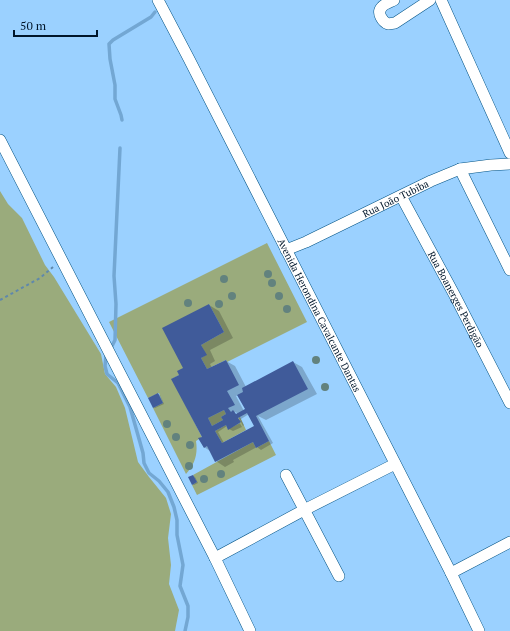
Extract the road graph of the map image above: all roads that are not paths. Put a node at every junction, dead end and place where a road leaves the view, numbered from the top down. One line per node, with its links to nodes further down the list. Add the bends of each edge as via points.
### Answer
1 (158, 0): 10 (street, Avenida Herondina Cavalcante Dantas)
2 (394, 0): 3 (street, via 380,11 383,21 388,24 394,23)
3 (430, 0)
4 (441, 0): 6 (street)
5 (0, 140): 17 (street)
6 (510, 153)
7 (510, 164): 8 (street, Rua João Tubiba)
8 (460, 169): 9 (street, Rua João Tubiba); 11 (street)
9 (401, 196): 10 (street, Rua João Tubiba); 12 (street, Rua Boanerges Perdigão)
10 (286, 250): 13 (street, Avenida Herondina Cavalcante Dantas)
11 (510, 270)
12 (510, 404)
13 (395, 464): 15 (street); 18 (street, Avenida Herondina Cavalcante Dantas)
14 (286, 475): 15 (street)
15 (304, 510): 17 (street); 19 (street)
16 (510, 542): 18 (street)
17 (215, 558): 20 (street)
18 (451, 574): 21 (street, Avenida Herondina Cavalcante Dantas)
19 (339, 576)
20 (250, 631)
21 (479, 631)

